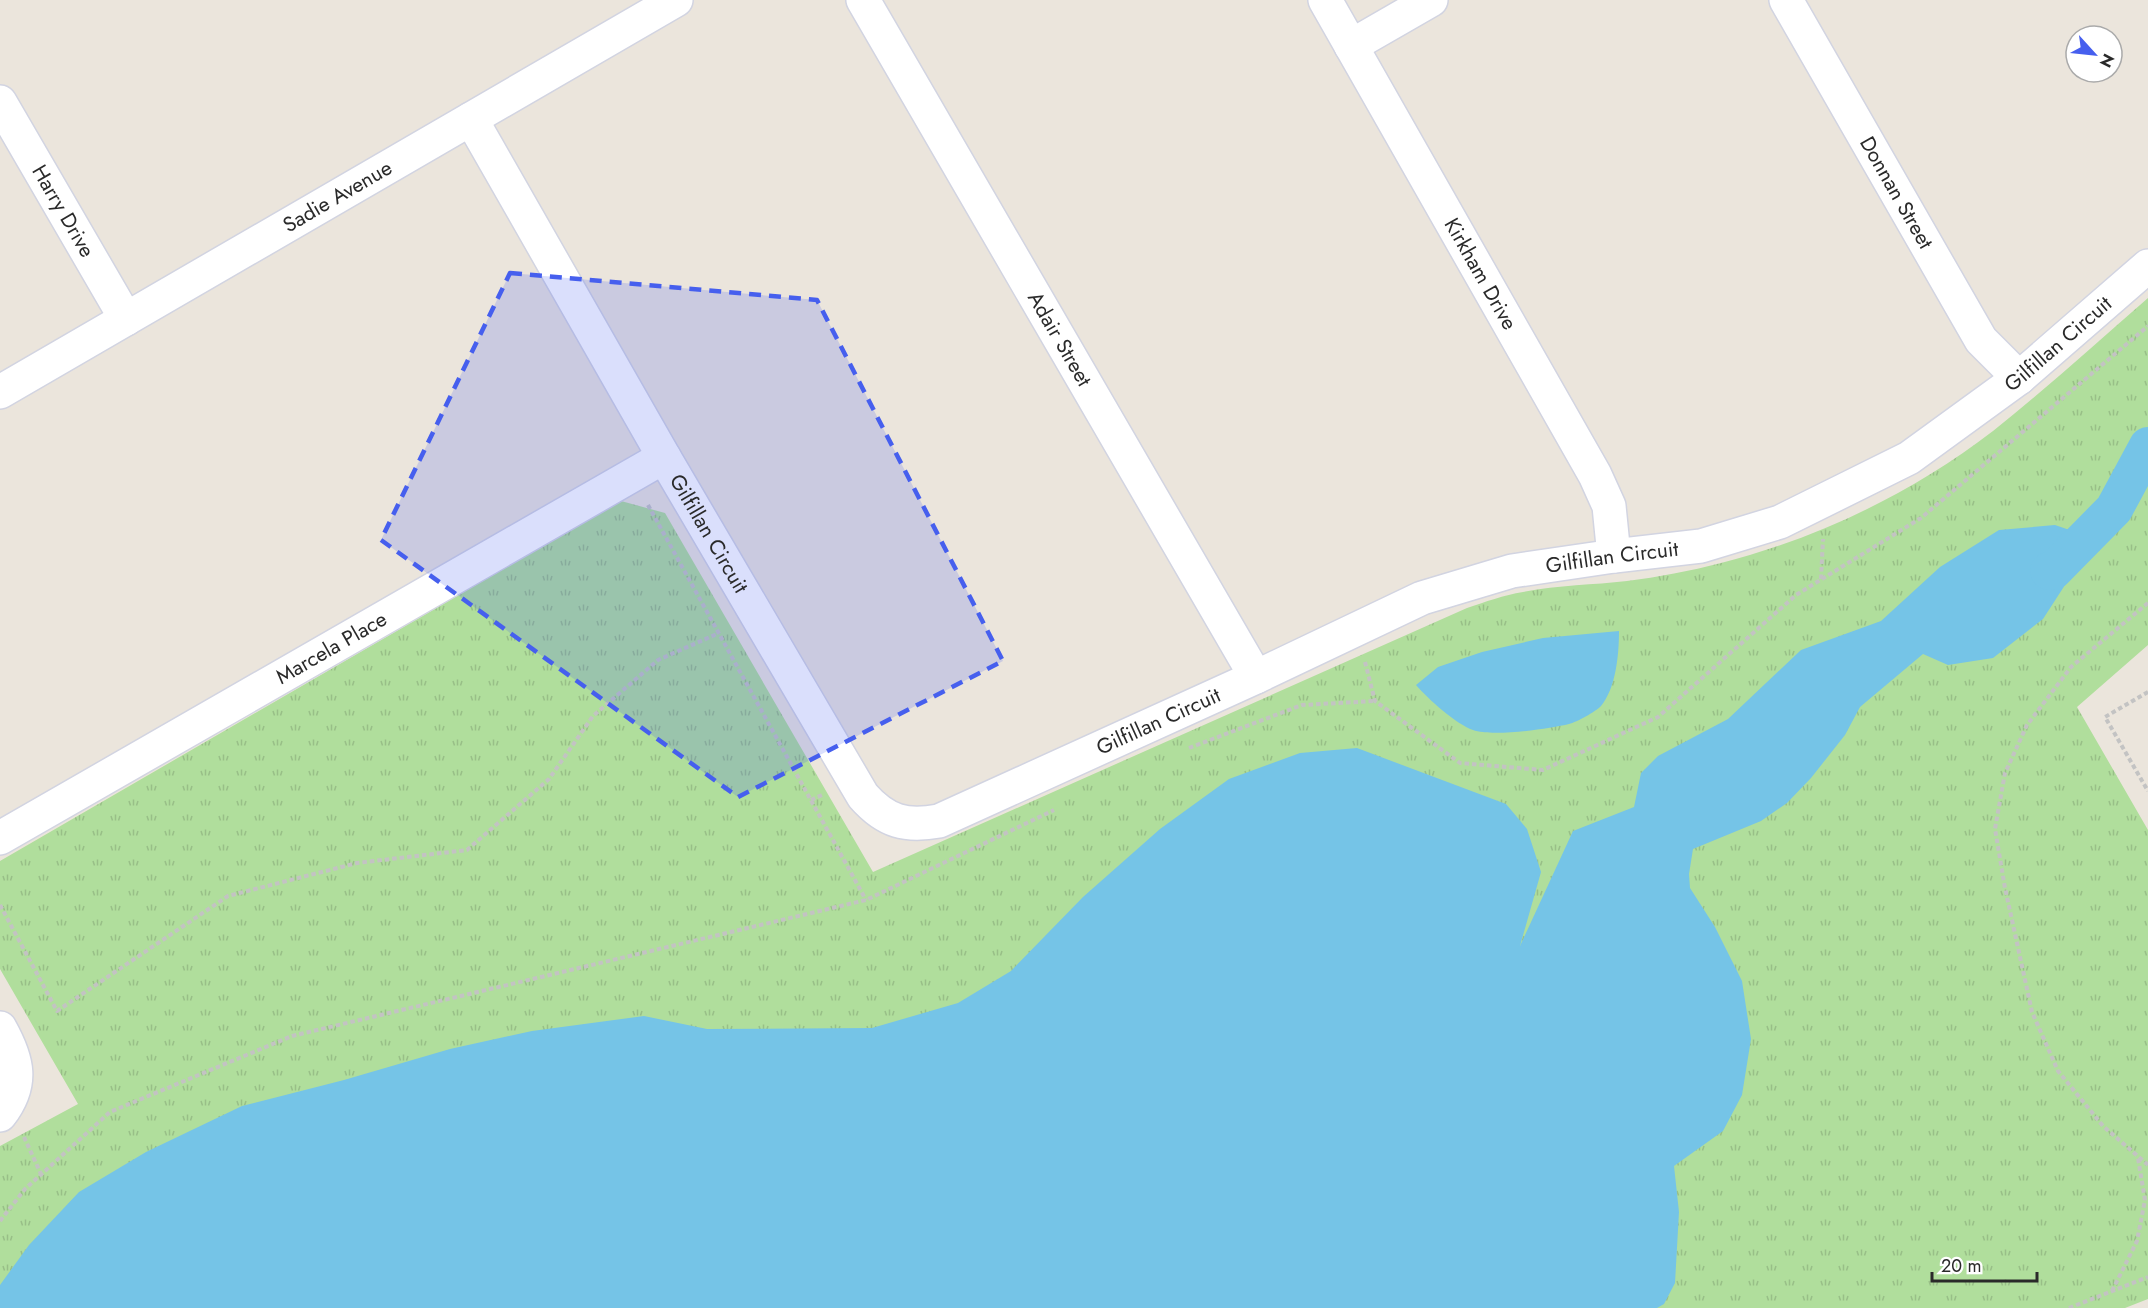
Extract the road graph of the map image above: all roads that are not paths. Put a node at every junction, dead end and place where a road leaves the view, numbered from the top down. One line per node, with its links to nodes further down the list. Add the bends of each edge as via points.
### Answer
1 (676, 0): 8 (street, Sadie Avenue)
2 (863, 0): 15 (street, Adair Street)
3 (1326, 0): 6 (street, Kirkham Drive)
4 (1431, 0): 6 (street)
5 (1786, 0): 11 (street, Donnan Street, via 1982,340)
6 (1351, 46): 14 (street, Kirkham Drive, via 1595,475 1609,506)
7 (0, 102): 10 (street, Harry Drive)
8 (471, 119): 10 (street, Sadie Avenue); 13 (street, Gilfillan Circuit)
9 (2148, 266): 11 (street, Gilfillan Circuit)
10 (126, 319): 12 (street, Sadie Avenue)
11 (2019, 378): 14 (street, Gilfillan Circuit, via 1909,458 1780,522 1701,546)
12 (0, 392)
13 (664, 457): 15 (street, Gilfillan Circuit, via 863,796 874,809 895,819 916,825 939,821); 16 (street, Marcela Place)
14 (1614, 556): 15 (street, Gilfillan Circuit, via 1512,571 1422,598)
15 (1256, 677)
16 (0, 838)
17 (0, 1028): 18 (street, via 15,1059 16,1081 9,1103)
18 (0, 1115)

